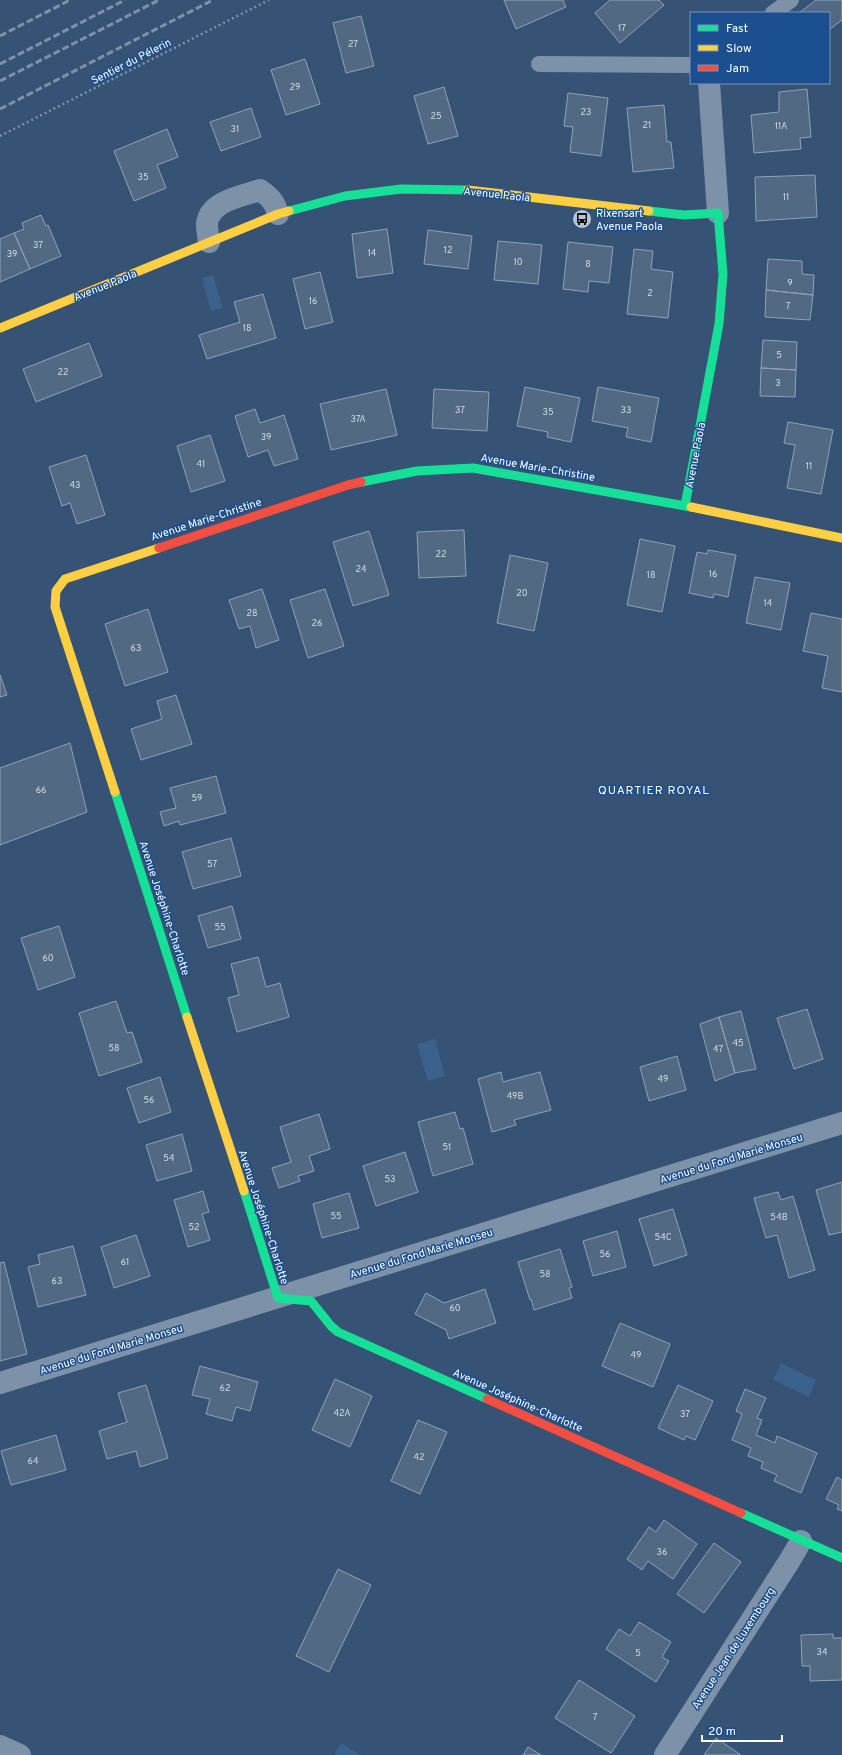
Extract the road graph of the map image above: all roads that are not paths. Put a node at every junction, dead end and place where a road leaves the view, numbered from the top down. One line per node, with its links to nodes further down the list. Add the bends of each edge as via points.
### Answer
1 (791, 0): 2 (lane)
2 (774, 12)
3 (539, 64): 4 (lane)
4 (690, 65)
5 (711, 85): 6 (street, Avenue Paola)
6 (718, 213): 7 (street, Avenue Paola, via 684,215 456,189 401,189 345,196); 10 (street, Avenue Paola, via 722,274 719,324)
7 (278, 214): 8 (street, Avenue Paola); 8 (street, via 275,203 260,190 223,202 207,223)
8 (209, 242): 9 (street, Avenue Paola)
9 (0, 328)
10 (685, 506): 11 (street, Avenue Marie-Christine); 12 (street, Avenue Marie-Christine, via 473,468 416,471 348,485 65,579)
11 (842, 538)
12 (56, 591): 14 (street, Avenue Joséphine-Charlotte, via 56,607)
13 (842, 1123): 14 (street, Avenue du Fond Marie Monseu)
14 (278, 1298): 15 (street, Avenue du Fond Marie Monseu); 16 (street, Avenue Joséphine-Charlotte, via 311,1301 338,1332)
15 (0, 1383)
16 (801, 1541): 17 (street, Avenue Joséphine-Charlotte); 20 (street, Avenue Jean de Luxembourg)
17 (842, 1558)
18 (0, 1746): 19 (street)
19 (20, 1755)
20 (665, 1755)

